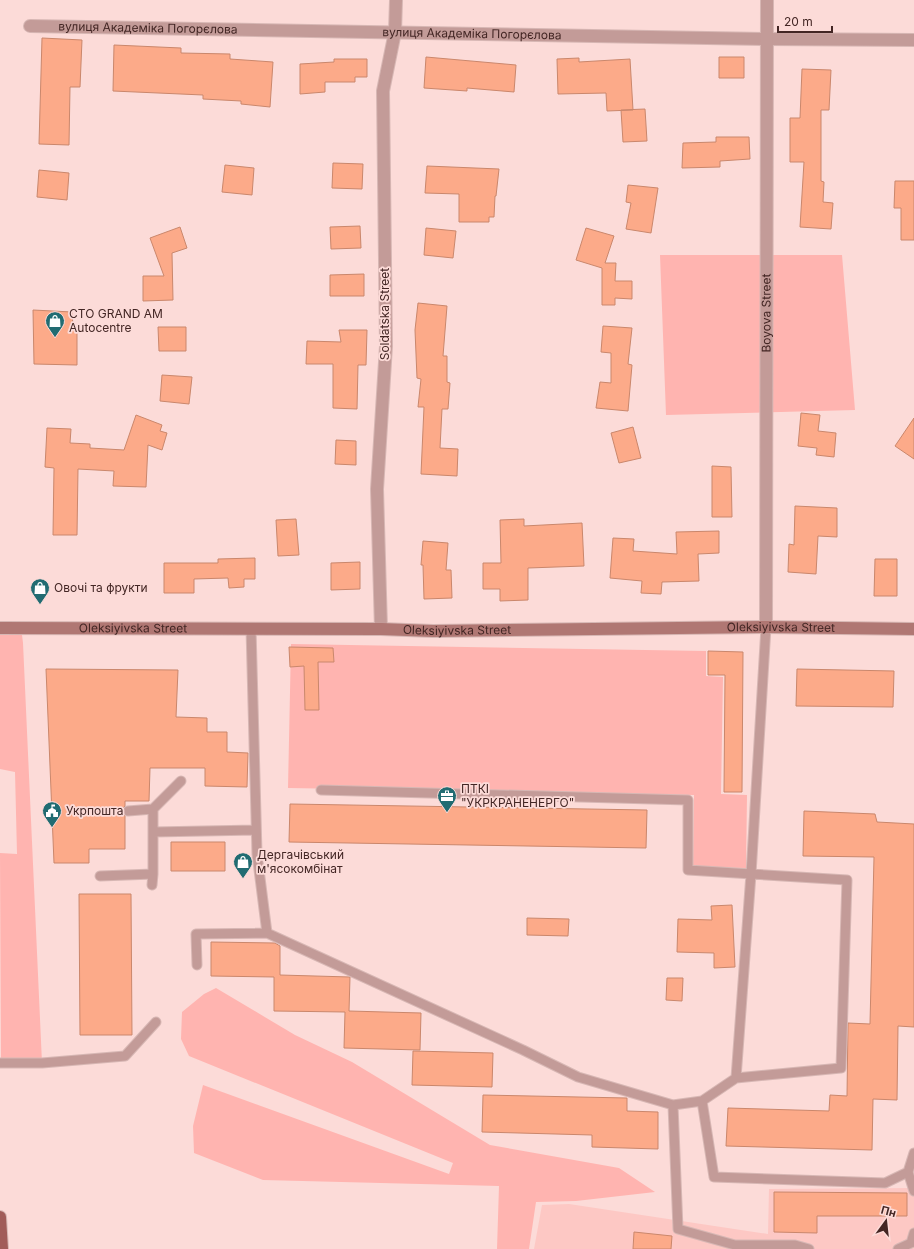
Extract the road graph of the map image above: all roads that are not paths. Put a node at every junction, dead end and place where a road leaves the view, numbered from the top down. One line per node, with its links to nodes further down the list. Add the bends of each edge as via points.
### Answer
1 (396, 0): 4 (street, Soldatska Street)
2 (767, 0): 5 (street, Boyova Street)
3 (30, 26): 4 (street, вулиця Академіка Погорєлова)
4 (395, 32): 5 (street, вулиця Академіка Погорєлова); 10 (street, Soldatska Street, via 383,91 386,346 377,489)
5 (767, 39): 6 (street, вулиця Академіка Погорєлова); 7 (street, Boyova Street)
6 (914, 40)
7 (766, 627): 10 (street, Oleksiyivska Street, via 441,631); 11 (street, Oleksiyivska Street); 19 (lane)
8 (0, 628): 9 (street, Oleksiyivska Street)
9 (250, 628): 10 (street, Oleksiyivska Street); 16 (lane)
10 (381, 629)
11 (914, 629)
12 (181, 781): 14 (lane)
13 (321, 790): 19 (lane, via 688,800 688,870)
14 (153, 810): 15 (lane); 17 (lane)
15 (128, 811)
16 (256, 830): 17 (lane); 22 (lane)
17 (153, 832): 18 (lane)
18 (153, 874): 20 (lane); 21 (lane)
19 (751, 874): 26 (lane); 26 (lane, via 847,880 841,1068)
20 (100, 876)
21 (152, 885)
22 (267, 933): 23 (lane, via 196,934); 28 (lane, via 578,1077)
23 (197, 965)
24 (156, 1022): 25 (lane, via 125,1056 42,1063)
25 (0, 1063)
26 (736, 1078): 27 (lane)
27 (702, 1101): 28 (lane); 30 (lane, via 714,1177 885,1183)
28 (673, 1105): 35 (lane, via 678,1229 735,1245 794,1245)
29 (914, 1153): 30 (lane)
30 (908, 1172): 31 (lane)
31 (914, 1191)
32 (0, 1217): 34 (main road)
33 (914, 1233): 36 (lane, via 911,1243)
34 (2, 1249)
35 (809, 1249)
36 (898, 1249)

